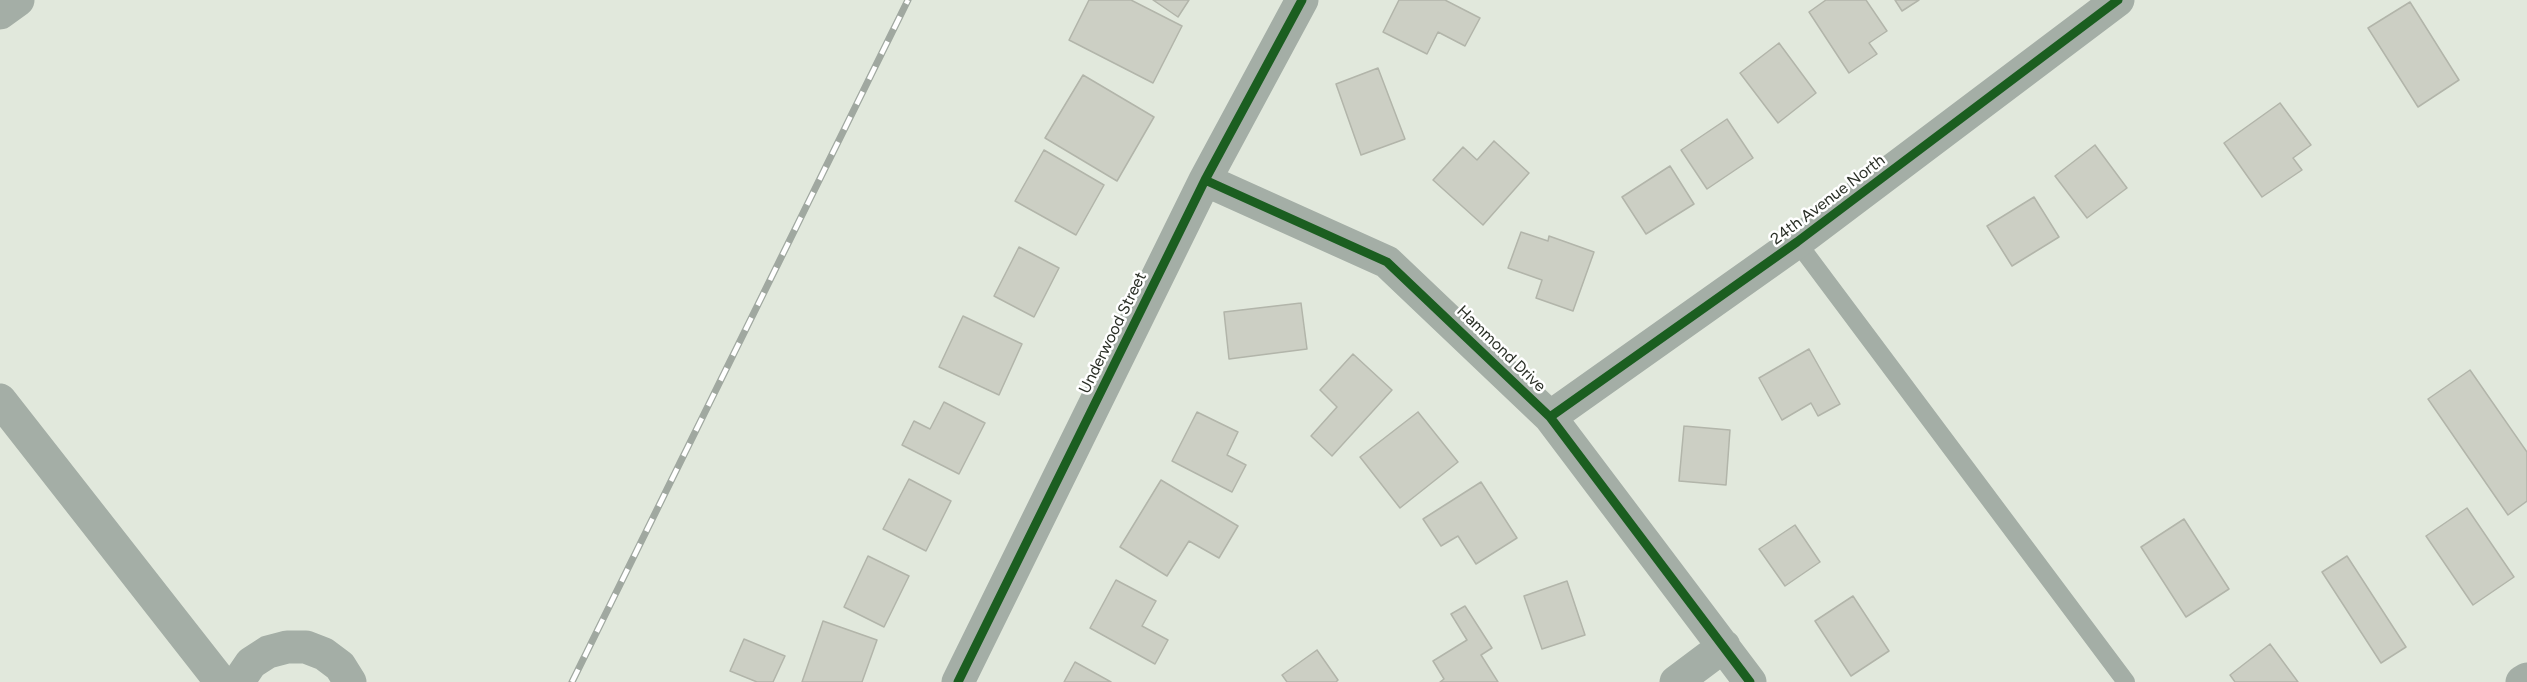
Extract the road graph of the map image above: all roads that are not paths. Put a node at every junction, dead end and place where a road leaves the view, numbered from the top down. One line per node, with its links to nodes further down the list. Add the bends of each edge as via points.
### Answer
1 (18, 0): 4 (street)
2 (1302, 0): 5 (street, Underwood Street)
3 (2118, 0): 6 (street, 24th Avenue North)
4 (0, 13)
5 (1205, 180): 8 (street, Hammond Drive, via 1387,262); 14 (street, Underwood Street)
6 (1797, 242): 8 (street, 24th Avenue North); 17 (lane)
7 (0, 400): 11 (street)
8 (1550, 417): 9 (street, Hammond Drive)
9 (1724, 646): 15 (street); 16 (street, Hammond Drive)
10 (2527, 679): 18 (street)
11 (221, 682)
12 (238, 682): 13 (street, via 251,663 287,646 306,647 324,654 340,666)
13 (350, 682)
14 (958, 682)
15 (1676, 682)
16 (1750, 682)
17 (2126, 682)
18 (2522, 682)

